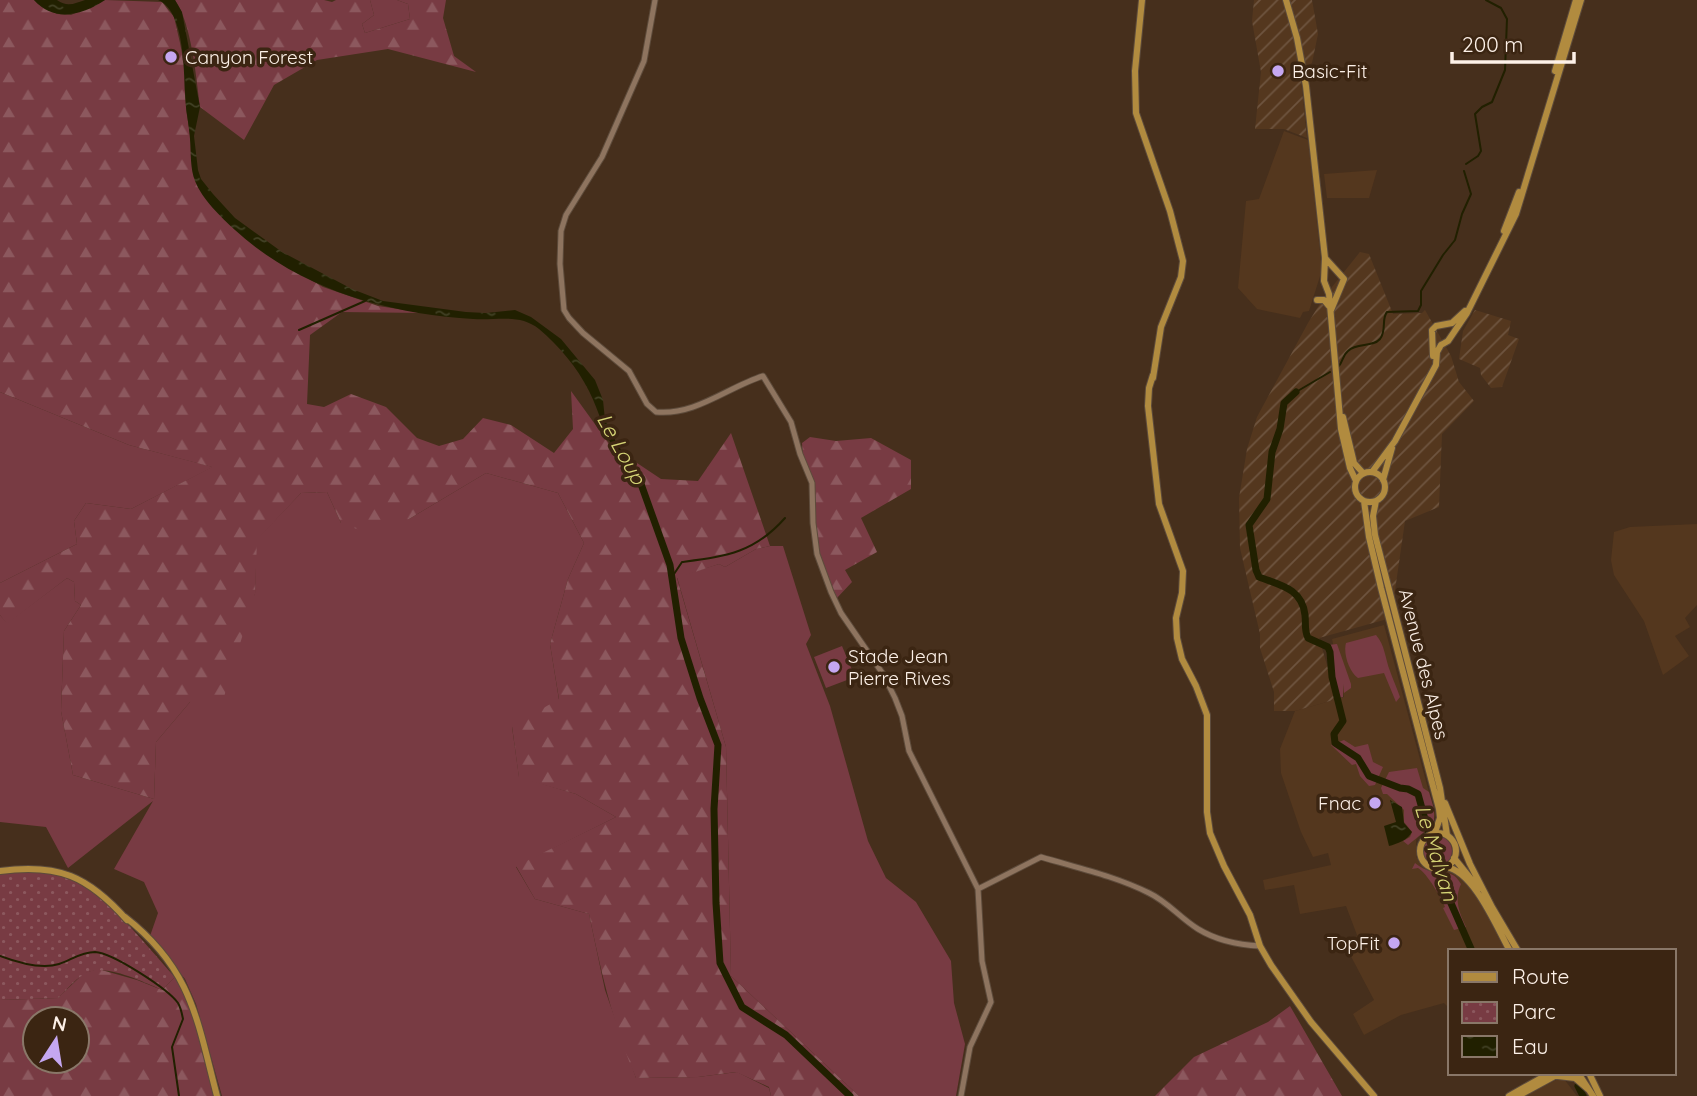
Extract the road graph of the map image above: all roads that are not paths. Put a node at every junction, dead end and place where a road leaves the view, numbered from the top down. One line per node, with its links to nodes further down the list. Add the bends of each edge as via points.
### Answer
1 (655, 0): 6 (street)
2 (660, 0): 6 (street)
3 (1142, 0): 36 (main road, via 1135,100 1180,243 1183,269 1161,327 1153,375 1150,402 1155,463 1161,511 1180,561 1183,583 1175,618 1177,638 1207,715 1210,833)
4 (1286, 0): 7 (main road, via 1306,86)
5 (1579, 0): 13 (main road, via 1523,181 1490,269)
6 (653, 10): 34 (street, via 642,64 602,157 563,222 564,310 583,333 629,371 656,412 679,412 759,377 791,422 812,483 817,554 828,587 895,698 909,751)
7 (1325, 258): 8 (main road); 9 (main road)
8 (1335, 271): 9 (main road); 11 (main road, via 1345,279)
9 (1325, 275): 10 (main road)
10 (1329, 290): 11 (main road); 14 (main road)
11 (1339, 290): 14 (main road)
12 (1317, 300): 14 (main road, via 1325,301)
13 (1472, 301): 15 (main road, via 1456,321); 16 (main road)
14 (1330, 309): 20 (main road)
15 (1444, 326): 16 (main road); 17 (main road, via 1434,328)
16 (1450, 335): 18 (main road)
17 (1433, 341): 18 (main road); 19 (main road)
18 (1441, 345): 19 (main road)
19 (1432, 372): 21 (main road)
20 (1339, 409): 23 (main road, via 1354,463); 25 (main road, via 1344,446)
21 (1395, 441): 22 (main road); 24 (main road)
22 (1372, 472): 23 (main road); 24 (main road)
23 (1363, 473): 25 (main road)
24 (1383, 480): 27 (main road, via 1385,490)
25 (1356, 481): 26 (main road, via 1357,494)
26 (1364, 500): 27 (main road); 29 (main road, Avenue des Alpes, via 1368,537 1439,808)
27 (1376, 501): 28 (main road, Avenue des Alpes, via 1375,535)
28 (1440, 788): 30 (main road, Avenue des Alpes); 35 (main road)
29 (1435, 832): 30 (main road); 32 (main road, via 1422,841 1420,855 1429,867)
30 (1447, 835): 31 (main road, via 1455,846)
31 (1454, 858): 32 (main road); 35 (main road)
32 (1446, 867): 37 (main road, via 1454,868 1469,882)
33 (0, 871): 43 (main road, via 33,867 68,874 95,890 154,944 193,1004)
34 (978, 889): 36 (street, via 1041,857 1093,870 1145,891 1209,935); 44 (street, via 982,961 991,1002 970,1047)
35 (1492, 907): 38 (main road)
36 (1260, 946): 45 (main road, via 1311,1022)
37 (1509, 949)
38 (1517, 949)
39 (1552, 1075): 42 (main road, via 1572,1077); 46 (main road); 47 (main road)
40 (1579, 1075): 42 (main road)
41 (1590, 1075): 48 (main road)
42 (1591, 1093)
43 (217, 1096)
44 (961, 1096)
45 (1374, 1096)
46 (1508, 1096)
47 (1518, 1096)
48 (1600, 1096)

